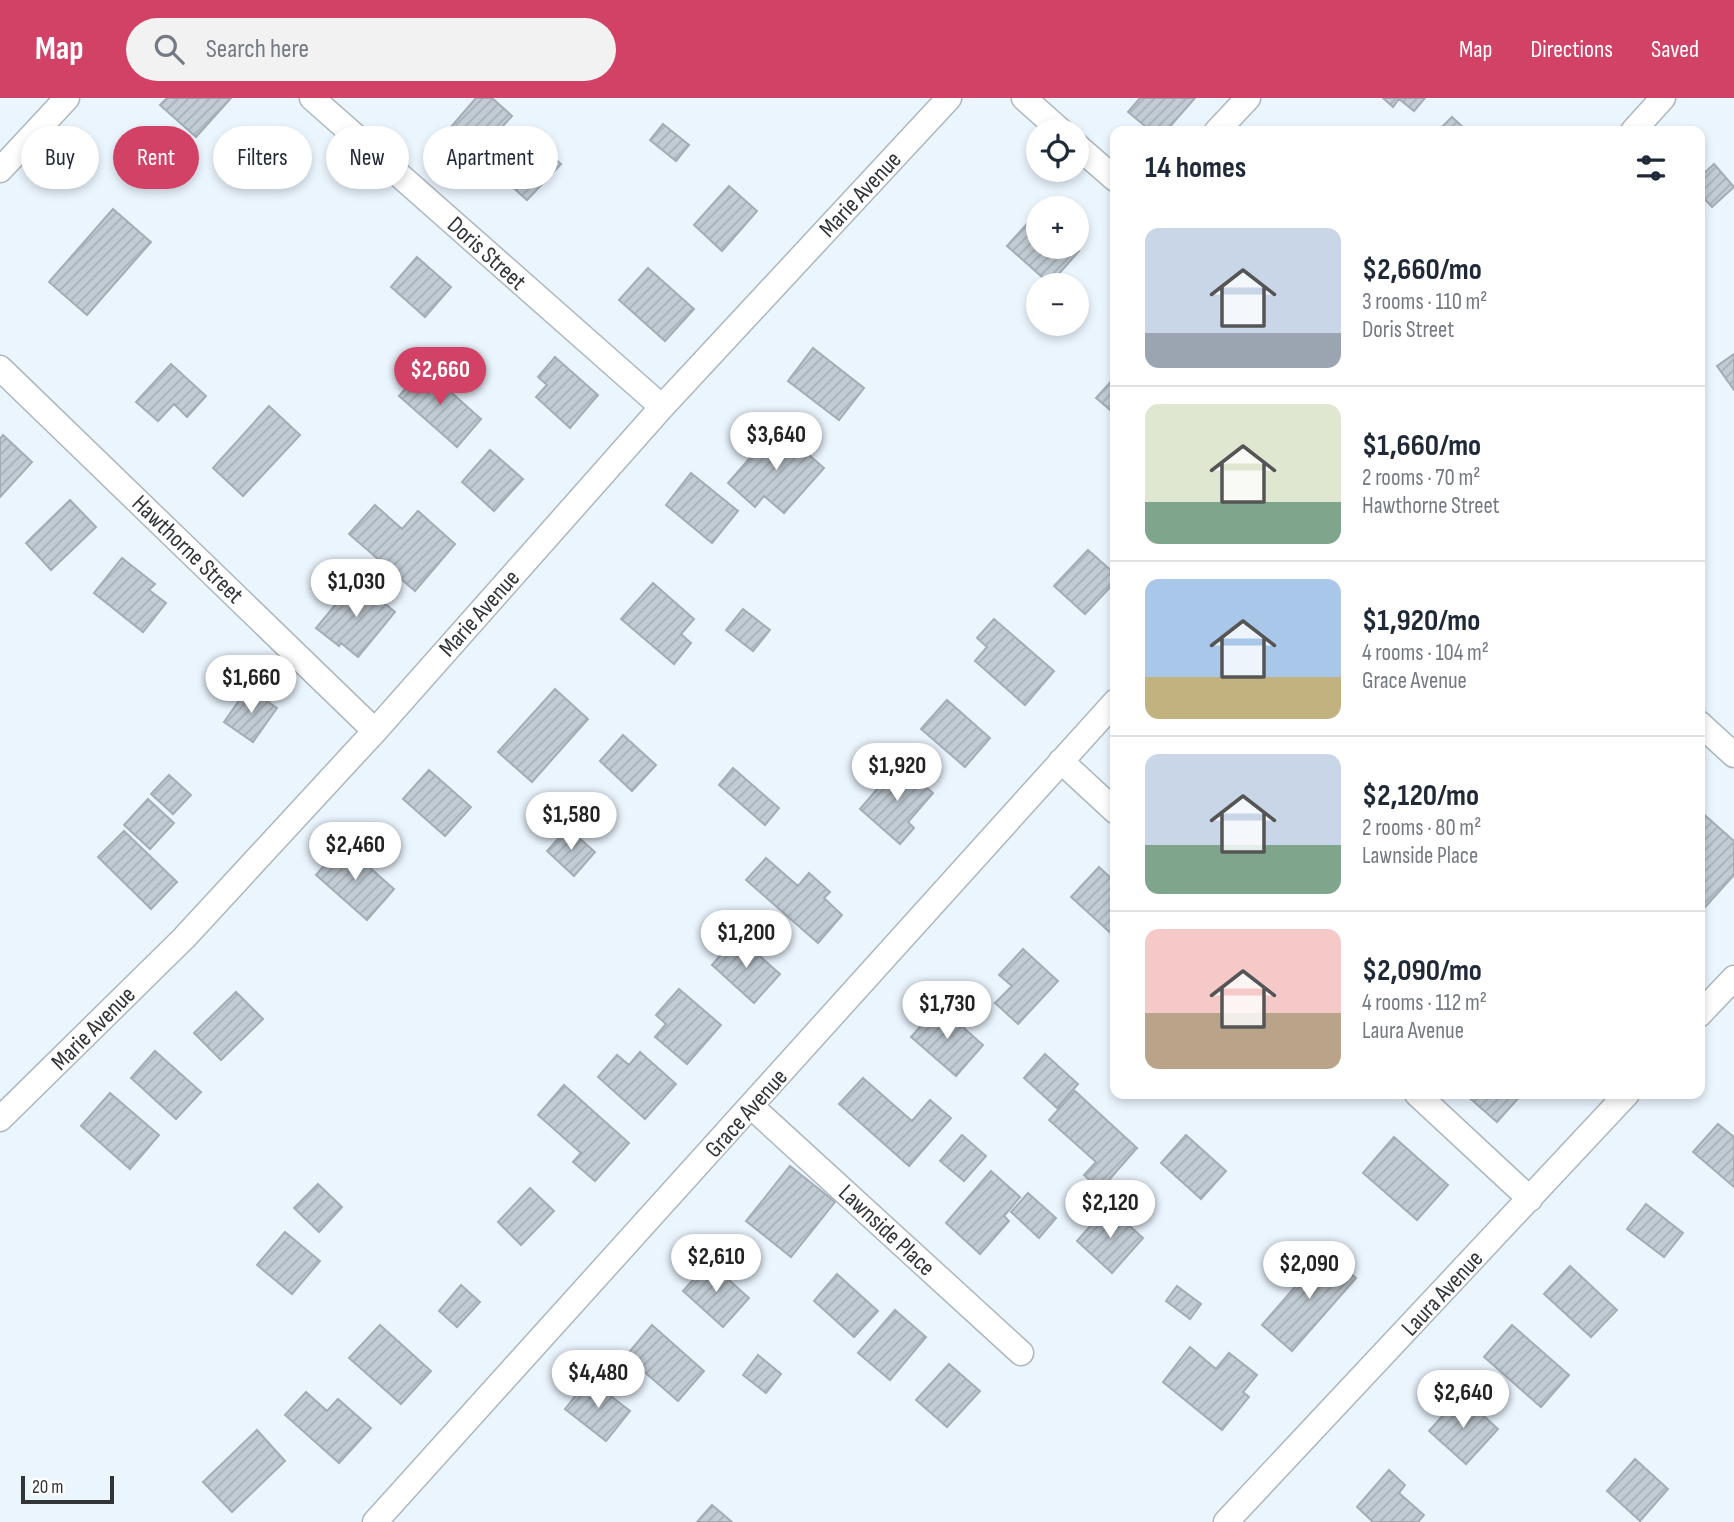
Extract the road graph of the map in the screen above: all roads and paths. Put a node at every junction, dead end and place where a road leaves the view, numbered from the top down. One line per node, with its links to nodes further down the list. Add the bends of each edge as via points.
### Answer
1 (67, 98): 11 (street)
2 (312, 98): 14 (street, Doris Street)
3 (949, 98): 14 (street, Marie Avenue)
4 (1024, 98): 7 (street)
5 (1248, 98): 8 (street)
6 (1663, 98): 9 (street)
7 (1048, 119)
8 (1222, 126)
9 (1638, 126)
10 (1089, 156): 12 (street)
11 (0, 170)
12 (1110, 175)
13 (0, 368): 17 (street, Hawthorne Street)
14 (662, 407): 17 (street, Marie Avenue)
15 (1110, 707): 19 (street, Grace Avenue)
16 (1705, 728): 18 (street)
17 (375, 730): 26 (street, Marie Avenue, via 184,937)
18 (1734, 755)
19 (1061, 761): 20 (street); 25 (street, Grace Avenue)
20 (1110, 806)
21 (1734, 978): 22 (street)
22 (1705, 1009)
23 (1422, 1099): 27 (street)
24 (1622, 1099): 27 (street, Laura Avenue)
25 (752, 1107): 28 (street, Lawnside Place); 29 (street, Grace Avenue)
26 (0, 1119)
27 (1530, 1199): 30 (street, Laura Avenue)
28 (1021, 1353)
29 (375, 1522)
30 (1226, 1522)

